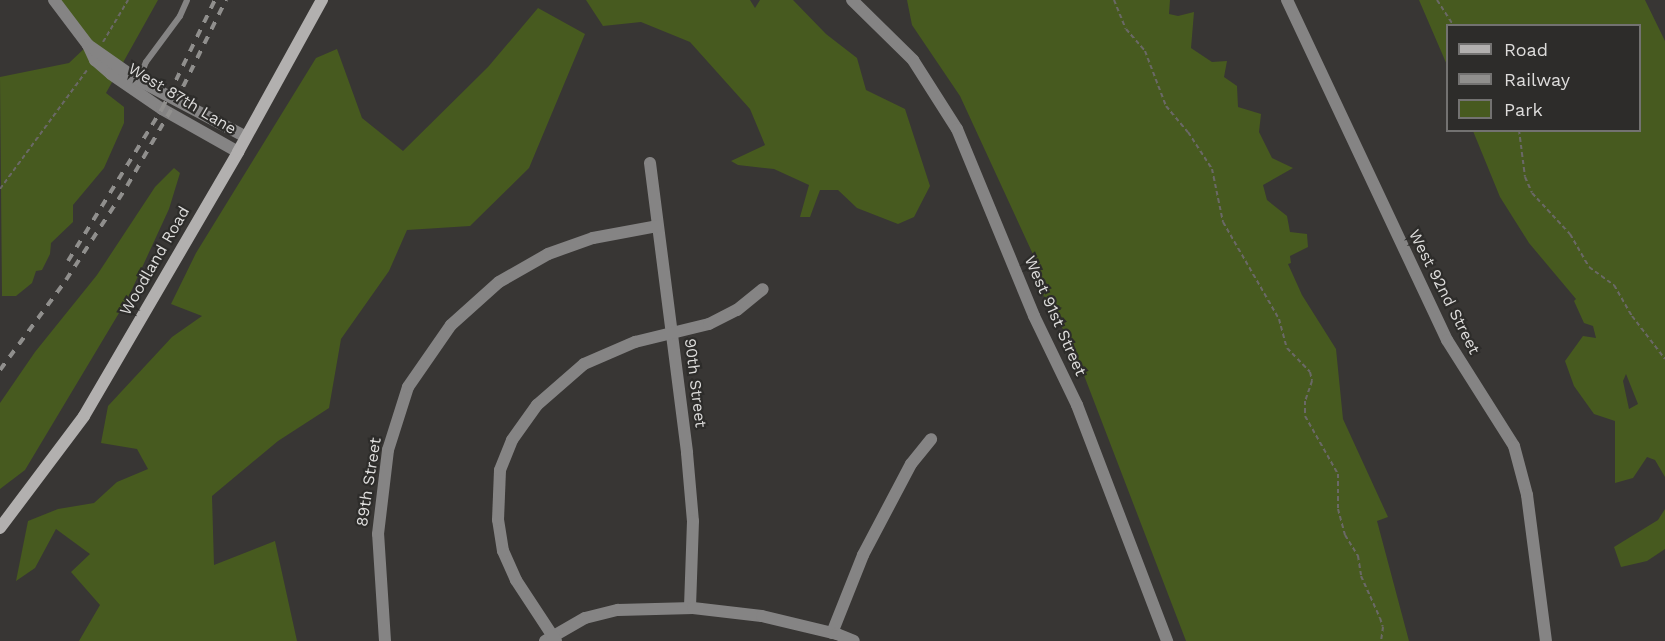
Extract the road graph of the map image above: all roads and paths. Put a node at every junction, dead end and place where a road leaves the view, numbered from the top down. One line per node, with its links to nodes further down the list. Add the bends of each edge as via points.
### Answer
1 (54, 0): 10 (street, West 87th Lane)
2 (128, 0): 10 (path)
3 (187, 0): 11 (lane)
4 (322, 0): 13 (main road, Woodland Road)
5 (852, 0): 28 (street, West 91st Street, via 913,60 957,129 1034,316 1077,405)
6 (1114, 0): 29 (path, via 1125,28 1145,51 1166,106 1212,168 1223,222 1279,319 1287,348 1310,372 1312,381 1305,416 1338,474 1338,509 1383,627)
7 (1287, 0): 30 (street, West 92nd Street, via 1447,340 1514,446 1527,495)
8 (1437, 0): 9 (path)
9 (1453, 24)
10 (94, 52): 11 (street, West 87th Lane); 14 (street, West 87th Lane, via 133,92); 16 (path)
11 (138, 80): 13 (street, West 87th Lane)
12 (1519, 132): 20 (path, via 1525,177 1532,193 1570,234 1589,267 1614,285)
13 (246, 137): 14 (main road, Woodland Road)
14 (238, 152): 22 (main road, Woodland Road, via 84,416)
15 (650, 163): 17 (street, 90th Street)
16 (0, 189)
17 (657, 226): 19 (street, 90th Street); 26 (street, 89th Street, via 593,238 548,254 499,282 451,325 408,387 388,450 378,534)
18 (763, 289): 19 (street, via 737,310 709,324)
19 (673, 333): 23 (street, 90th Street, via 693,521); 25 (street, via 635,342 584,364 537,405 512,440 500,470 498,520 503,551)
20 (1665, 358)
21 (932, 439): 24 (street, via 912,464 863,555)
22 (0, 528)
23 (690, 608): 24 (street, via 762,616); 25 (street, via 618,610 585,618)
24 (832, 633): 27 (street)
25 (551, 639)
26 (385, 641)
27 (854, 641)
28 (1167, 641)
29 (1381, 641)
30 (1546, 641)

